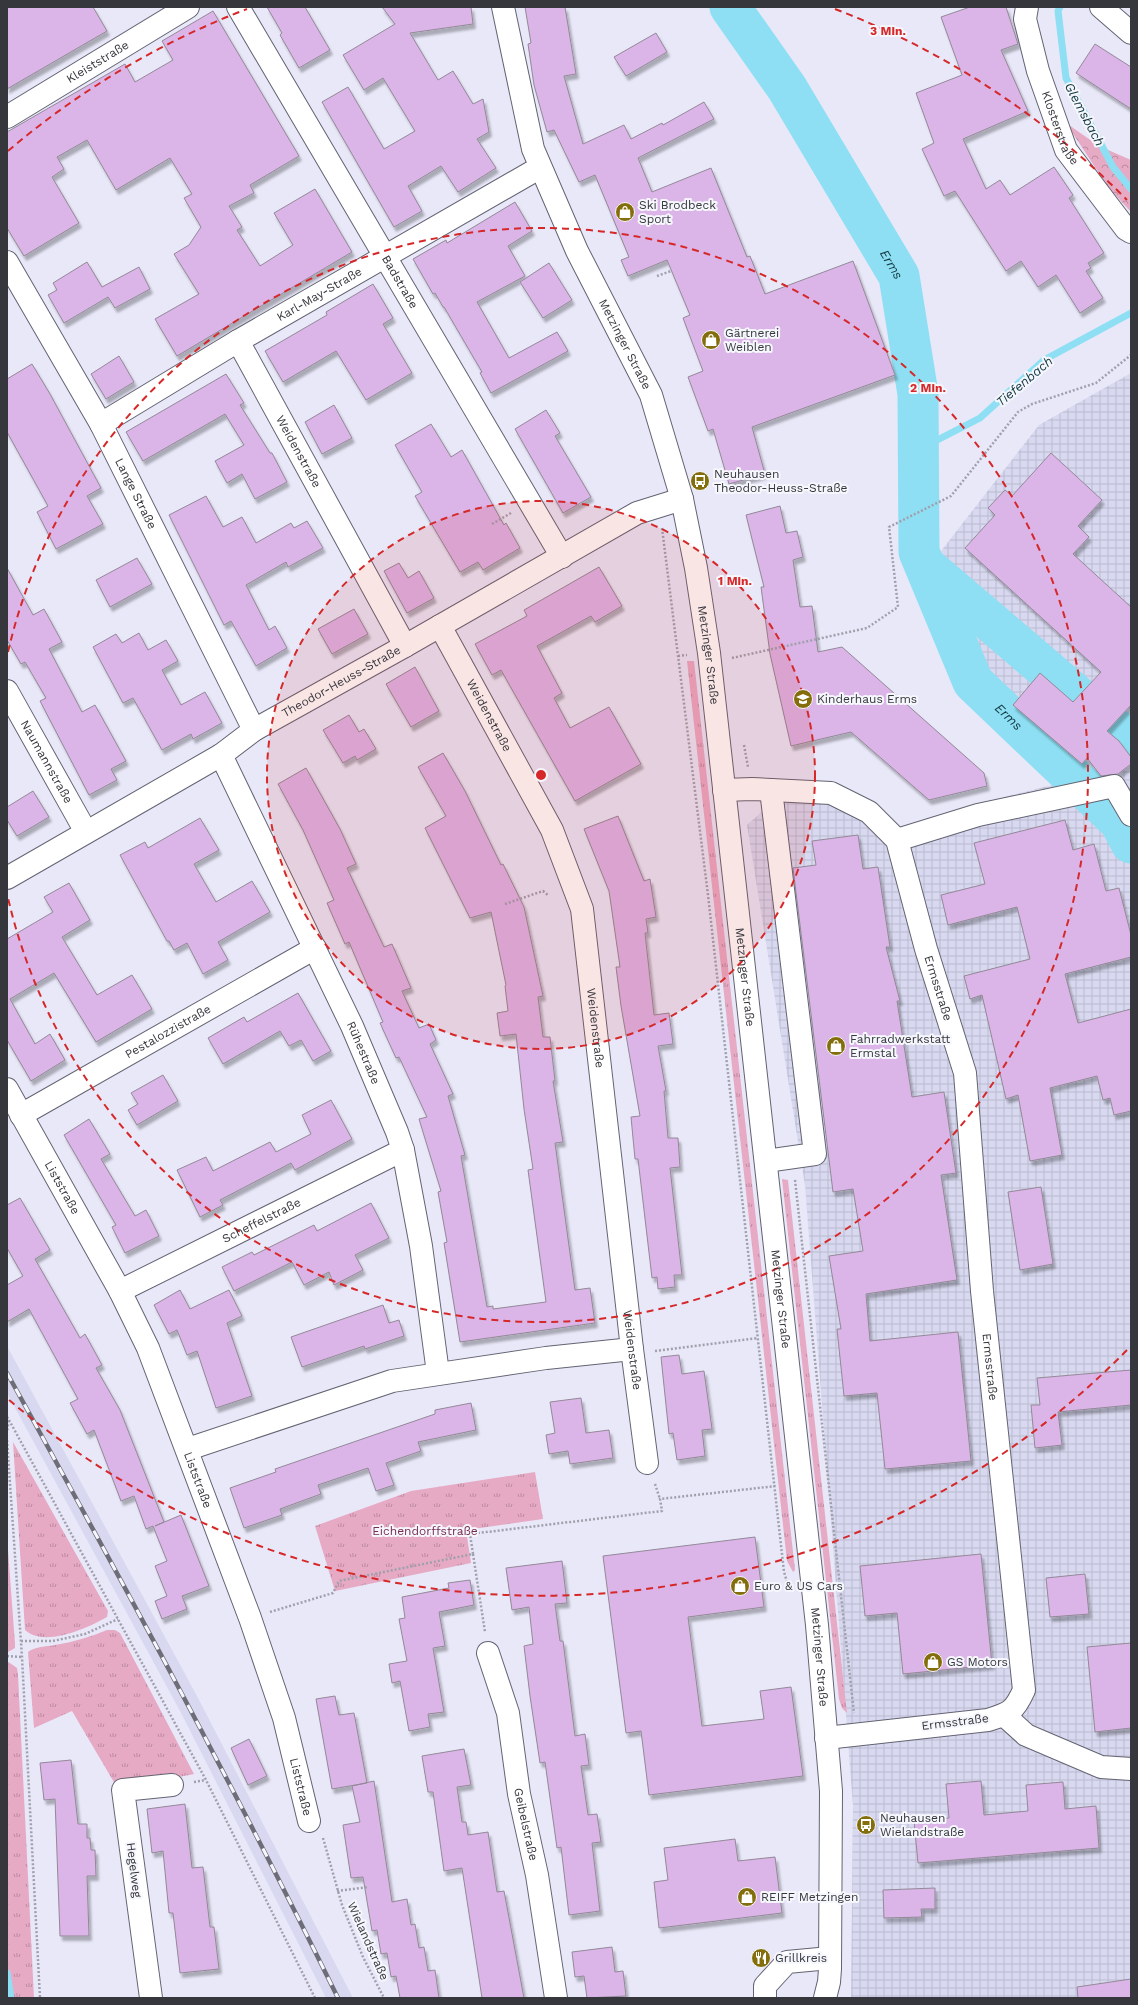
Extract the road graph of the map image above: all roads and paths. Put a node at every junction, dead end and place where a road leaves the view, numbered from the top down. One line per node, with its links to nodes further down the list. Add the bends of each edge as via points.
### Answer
1 (188, 7): 7 (street, Kleiststraße)
2 (238, 7): 10 (street, Badstraße)
3 (503, 7): 8 (street, Metzinger Straße)
4 (1027, 7): 9 (street, Klosterstraße, via 1025,19 1038,71 1066,150 1126,229)
5 (1101, 7): 6 (street)
6 (1131, 33)
7 (7, 117)
8 (539, 168): 10 (street, Karl-May-Straße); 17 (street, Metzinger Straße, via 577,251 651,395)
9 (1131, 232)
10 (385, 257): 14 (street, Karl-May-Straße); 19 (street, Badstraße)
11 (7, 262): 16 (street, Lange Straße)
12 (671, 271): 13 (path)
13 (657, 276)
14 (238, 341): 16 (street, Karl-May-Straße); 21 (street, Weidenstraße)
15 (1131, 355): 22 (path, via 1096,383 1032,404 1018,412 951,496 889,527 898,607 867,628)
16 (101, 424): 24 (street, Lange Straße)
17 (682, 499): 18 (street, Theodor-Heuss-Straße); 22 (street, Metzinger Straße, via 696,568)
18 (659, 506): 19 (street, Theodor-Heuss-Straße, via 637,513); 42 (path, via 707,888)
19 (562, 557): 20 (street, Theodor-Heuss-Straße)
20 (440, 626): 21 (street, Theodor-Heuss-Straße); 43 (street, Weidenstraße, via 552,830 582,909)
21 (405, 646): 24 (street, Theodor-Heuss-Straße)
22 (710, 663): 28 (street, Metzinger Straße)
23 (7, 691): 30 (street, Naumannstraße)
24 (254, 730): 26 (street, Theodor-Heuss-Straße)
25 (744, 743): 27 (path)
26 (221, 755): 30 (street, Theodor-Heuss-Straße); 35 (street, Rühestraße)
27 (762, 789): 28 (street); 31 (street, via 831,793 869,812); 39 (street, via 815,1154)
28 (724, 790): 40 (street, Metzinger Straße)
29 (1131, 815): 31 (street, via 1114,786 978,815)
30 (86, 832): 32 (street, Theodor-Heuss-Straße)
31 (897, 840): 61 (street, Ermsstraße, via 926,949 965,1073 982,1291 1024,1690 1017,1706)
32 (7, 878)
33 (549, 896): 34 (path, via 543,891)
34 (505, 904)
35 (315, 948): 37 (street, Pestalozzistraße); 38 (street, Rühestraße, via 352,1026)
36 (7, 1090): 37 (street, Liststraße)
37 (21, 1115): 41 (street, Liststraße)
38 (403, 1150): 41 (street, Scheffelstraße); 44 (street, Rühestraße)
39 (792, 1158): 40 (street); 62 (path)
40 (766, 1161): 63 (street, Metzinger Straße, via 817,1625)
41 (120, 1291): 48 (street, Liststraße, via 148,1348)
42 (758, 1338): 43 (path, via 647,1352); 50 (path)
43 (632, 1349): 44 (street); 49 (street, Weidenstraße)
44 (438, 1373): 48 (street, via 392,1381)
45 (8, 1418): 46 (path); 56 (path)
46 (7, 1432)
47 (7, 1440): 51 (path)
48 (188, 1449): 55 (street, Liststraße)
49 (648, 1463)
50 (776, 1486): 53 (path, via 660,1499 662,1511 470,1534); 54 (path, via 784,1572)
51 (12, 1523): 52 (path); 57 (path)
52 (7, 1524)
53 (473, 1554): 55 (path, via 339,1581 333,1593); 58 (path)
54 (790, 1593)
55 (250, 1618): 66 (street, Liststraße, via 284,1718)
56 (118, 1619): 57 (path, via 85,1634 60,1640); 73 (path, via 206,1780)
57 (21, 1641): 60 (path)
58 (488, 1653): 75 (street, Geibelstraße, via 508,1713 519,1794 537,1875)
59 (7, 1656): 60 (path)
60 (22, 1657): 71 (path)
61 (1004, 1715): 62 (street, Ermsstraße, via 988,1720); 64 (street, via 1026,1735 1101,1767)
62 (856, 1734): 63 (street, Ermsstraße)
63 (826, 1738): 69 (street, Metzinger Straße, via 831,1791)
64 (1131, 1768)
65 (172, 1785): 72 (street, Hegelweg, via 123,1790)
66 (309, 1821): 68 (path, Liststraße, via 323,1836)
67 (368, 1887): 68 (path)
68 (337, 1891): 74 (path, Wielandstraße, via 363,1957)
69 (830, 1958): 70 (street, Metzinger Straße); 76 (street, via 787,1962 765,1986)
70 (829, 1993)
71 (40, 1998)
72 (151, 1998)
73 (315, 1998)
74 (384, 1998)
75 (556, 1998)
76 (765, 1998)

